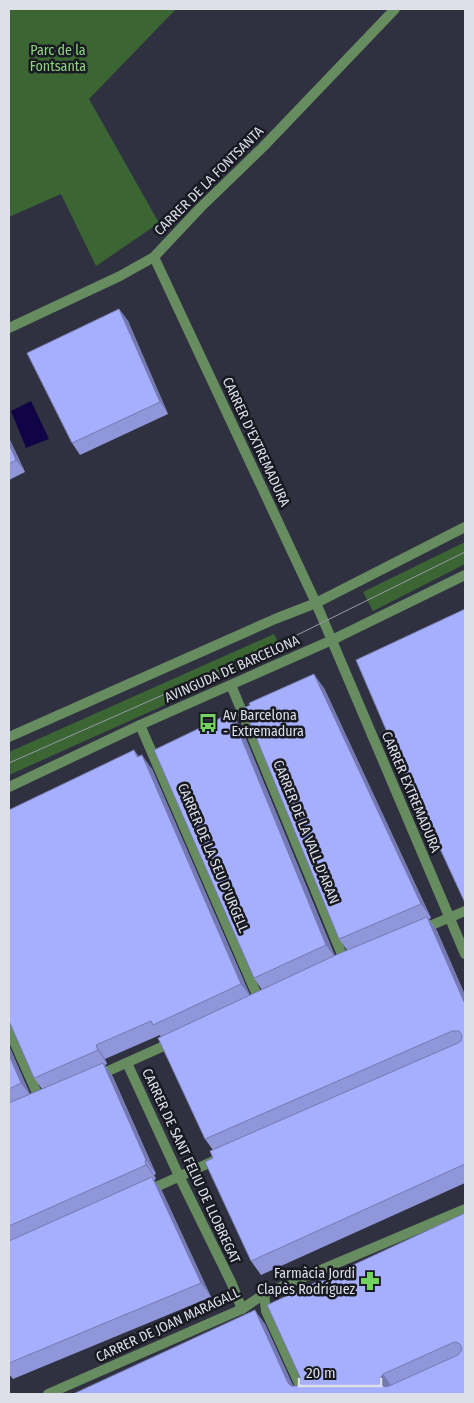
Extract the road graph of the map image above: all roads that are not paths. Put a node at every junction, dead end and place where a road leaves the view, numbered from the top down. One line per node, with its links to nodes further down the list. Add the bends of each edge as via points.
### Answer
1 (395, 9): 2 (street, CARRER DE LA FONTSANTA)
2 (154, 257): 3 (street, CARRER DE LA FONTSANTA); 6 (street, CARRER D'EXTREMADURA)
3 (9, 328)
4 (465, 527): 6 (street, AVINGUDA DE BARCELONA)
5 (465, 575): 7 (street, AVINGUDA DE BARCELONA)
6 (316, 603): 7 (street, CARRER D'EXTREMADURA); 10 (street, AVINGUDA DE BARCELONA)
7 (332, 640): 8 (street, AVINGUDA DE BARCELONA); 13 (street, CARRER EXTREMADURA)
8 (231, 685): 9 (street, AVINGUDA DE BARCELONA); 16 (street, CARRER DE LA VALL D'ARAN)
9 (140, 726): 11 (street, AVINGUDA DE BARCELONA); 17 (street, CARRER DE LA SEU D'URGELL)
10 (9, 737)
11 (9, 787)
12 (465, 911): 13 (street)
13 (449, 918): 14 (street); 15 (street, CARRER EXTREMADURA)
14 (414, 932)
15 (465, 954)
16 (345, 962)
17 (260, 1002)
18 (9, 1030): 22 (street)
19 (182, 1038): 20 (street)
20 (127, 1063): 21 (street); 24 (street, CARRER DE SANT FELIU DE LLOBREGAT)
21 (84, 1081)
22 (40, 1100)
23 (226, 1155): 24 (street)
24 (179, 1176): 25 (street); 28 (street, CARRER DE SANT FELIU DE LLOBREGAT)
25 (134, 1196)
26 (465, 1209): 27 (street, CARRER DE JOAN MARAGALL)
27 (264, 1294): 28 (street, CARRER DE JOAN MARAGALL); 30 (street, via 266,1311)
28 (242, 1308): 29 (street, CARRER DE JOAN MARAGALL)
29 (48, 1394)
30 (304, 1394)

